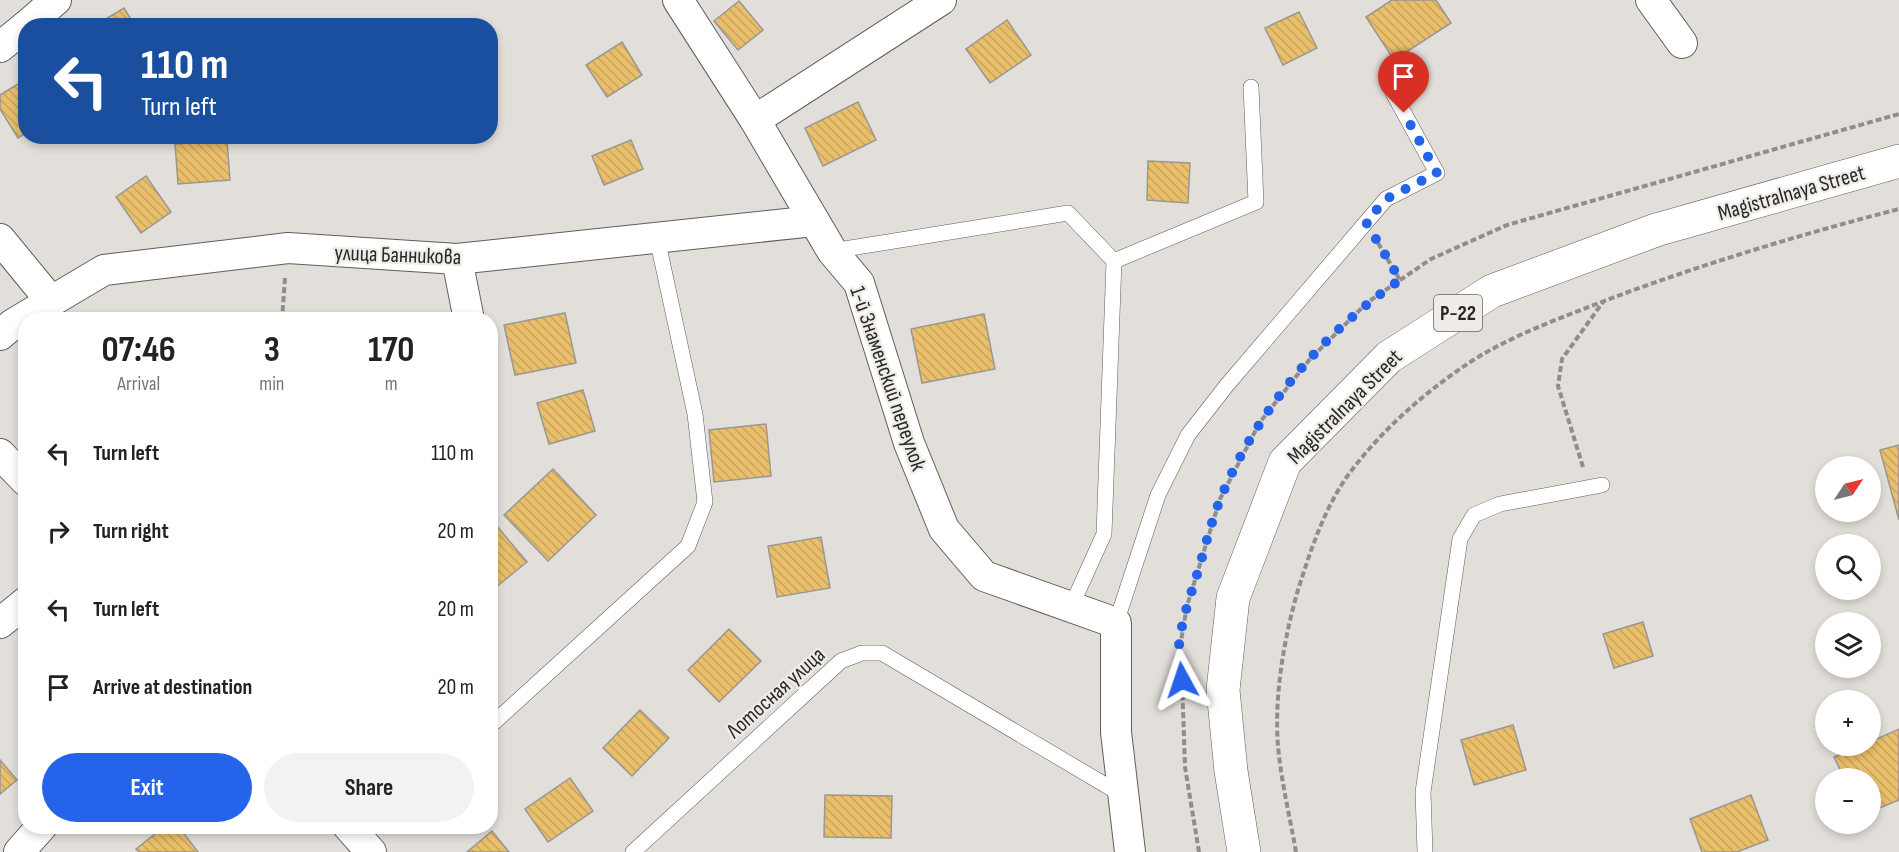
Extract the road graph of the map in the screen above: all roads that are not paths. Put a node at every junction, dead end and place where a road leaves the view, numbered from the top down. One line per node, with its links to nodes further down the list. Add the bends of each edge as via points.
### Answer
1 (56, 0): 5 (street)
2 (678, 0): 11 (street, 1-й Знаменский переулок)
3 (941, 0): 11 (street)
4 (1651, 0): 7 (street)
5 (35, 18)
6 (18, 32): 8 (street)
7 (1682, 43)
8 (0, 47)
9 (1251, 87): 18 (lane, via 1256,202)
10 (1394, 93): 30 (lane, via 1437,173 1386,199 1188,435 1158,495)
11 (755, 120): 13 (street, 1-й Знаменский переулок)
12 (1899, 161): 39 (highway, Magistralnaya Street / Р-22, via 1656,230 1492,291 1389,357 1285,462 1233,598 1223,690 1230,771)
13 (814, 221): 14 (street, улица Банникова); 16 (street, 1-й Знаменский переулок)
14 (657, 238): 17 (street, улица Банникова); 31 (lane, via 695,414 705,502 688,546)
15 (0, 239): 19 (street)
16 (832, 252): 18 (lane, via 1068,213); 27 (street, 1-й Знаменский переулок, via 860,283 909,443 944,529 984,576)
17 (457, 259): 19 (street, улица Банникова, via 288,249 104,270); 21 (street)
18 (1114, 261): 27 (lane, via 1104,534)
19 (51, 301): 20 (street, улица Банникова)
20 (34, 312)
21 (467, 312)
22 (18, 323): 23 (street, улица Банникова)
23 (0, 335)
24 (0, 454): 25 (street)
25 (18, 473)
26 (1595, 486): 40 (lane, via 1500,504 1474,515 1460,539 1423,792)
27 (1071, 607): 30 (street, 1-й Знаменский переулок)
28 (18, 608): 29 (street)
29 (0, 623)
30 (1116, 623): 32 (street, via 1116,732)
31 (498, 719)
32 (1124, 796): 37 (lane, Лотосная улица, via 882,653 862,653 841,661); 38 (street)
33 (35, 834): 35 (street)
34 (355, 834): 36 (street)
35 (19, 852)
36 (371, 852)
37 (633, 852)
38 (1130, 852)
39 (1244, 852)
40 (1425, 852)

